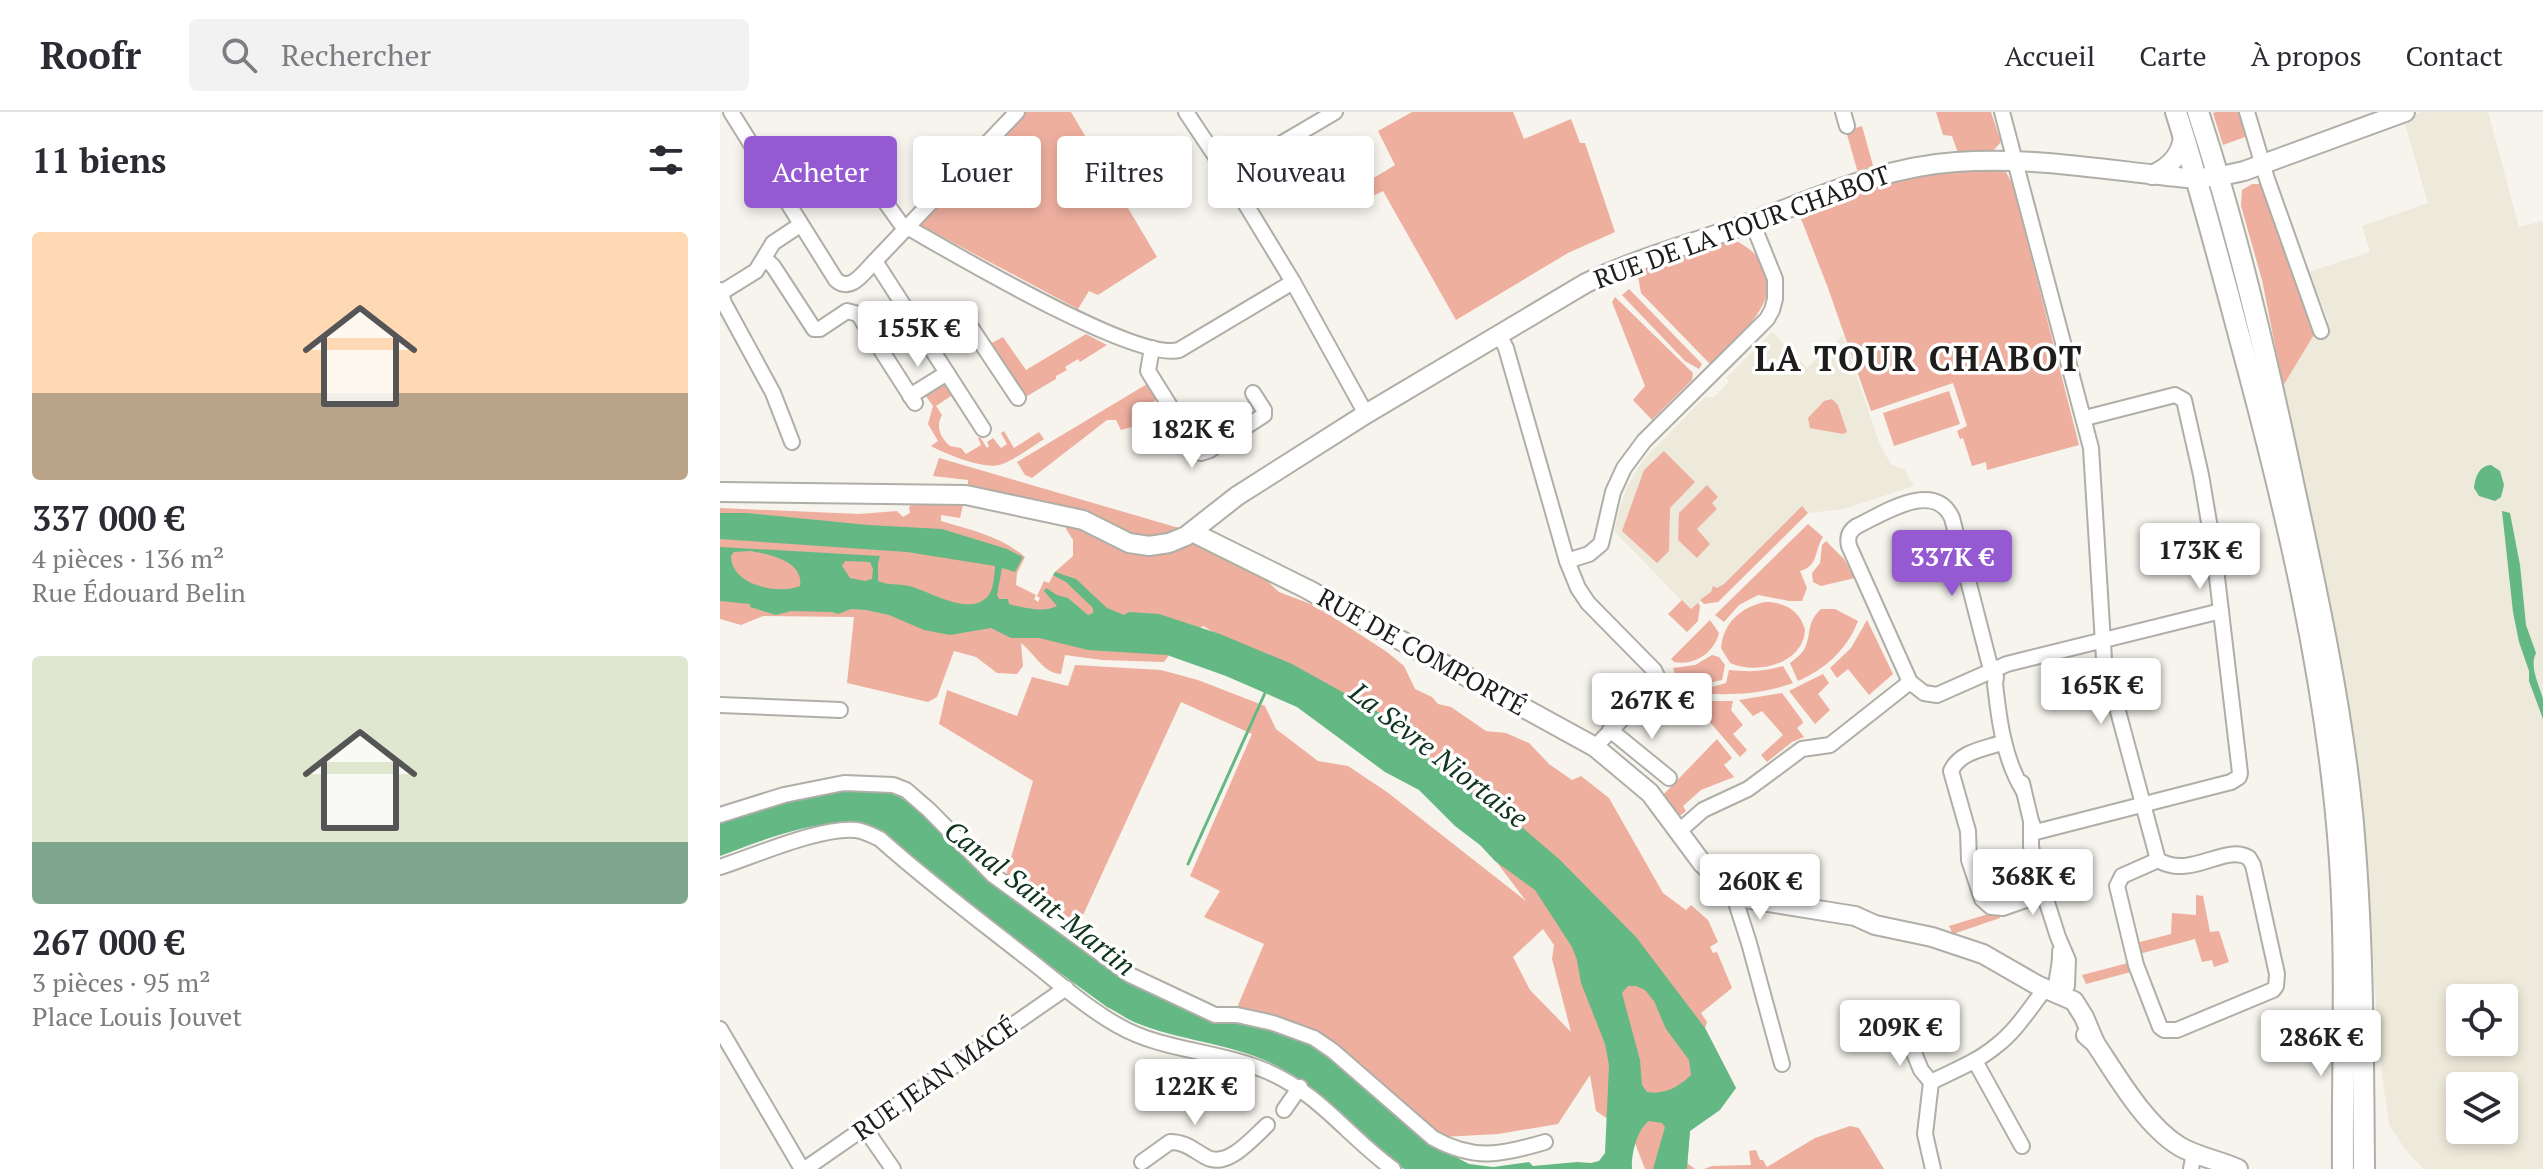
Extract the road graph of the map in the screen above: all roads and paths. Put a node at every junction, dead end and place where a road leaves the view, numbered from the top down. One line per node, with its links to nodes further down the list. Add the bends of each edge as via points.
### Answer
1 (731, 112): 20 (street)
2 (1017, 112): 21 (street)
3 (1186, 112): 12 (street)
4 (1335, 112): 11 (street)
5 (2002, 112): 13 (street)
6 (2176, 112): 10 (main road)
7 (2198, 112): 16 (main road)
8 (2247, 112): 14 (street)
9 (2405, 112): 14 (street, RUE DE LA TOUR CHABOT)
10 (2183, 135): 15 (street, via 2172,163); 16 (main road)
11 (1294, 136)
12 (1208, 145)
13 (2015, 162): 15 (street, RUE DE LA TOUR CHABOT); 19 (street, RUE DE LA TOUR CHABOT, via 1958,161 1895,171); 34 (street)
14 (2263, 165): 16 (street, RUE DE LA TOUR CHABOT); 26 (street)
15 (2152, 175): 16 (street, RUE DE LA TOUR CHABOT)
16 (2207, 178): 75 (main road, via 2313,653 2330,766 2343,923); 81 (main road, via 2252,301 2337,703 2360,922)
17 (890, 208): 21 (street)
18 (1248, 208): 24 (street)
19 (1752, 222): 27 (street, RUE DE LA TOUR CHABOT, via 1611,271); 39 (street, via 1775,279 1772,310 1644,441 1613,492 1601,544)
20 (800, 225): 22 (street, via 773,243); 23 (street, via 842,285 855,281)
21 (907, 227): 23 (street); 29 (street, via 1094,328)
22 (765, 259): 25 (street, via 756,271); 30 (street, via 814,329 847,311 858,314 912,400)
23 (875, 261): 28 (street)
24 (1293, 282): 29 (street, via 1179,350); 33 (street)
25 (721, 291): 36 (street)
26 (2321, 331)
27 (1499, 335): 33 (street, RUE DE LA TOUR CHABOT); 39 (street)
28 (923, 337): 30 (street); 32 (street, via 962,314)
29 (1152, 348): 31 (street, via 1148,371 1201,453 1262,417 1264,410)
30 (947, 373): 35 (street)
31 (1253, 393)
32 (1018, 398)
33 (1366, 414): 38 (street, RUE DE LA TOUR CHABOT, via 1237,496)
34 (2085, 418): 40 (street, via 2175,395 2184,400); 41 (street, via 2093,463)
35 (983, 429)
36 (792, 442)
37 (720, 492): 38 (street, via 966,495 1083,520 1138,545 1169,543)
38 (1192, 532): 49 (street, RUE DE COMPORTÉ)
39 (1567, 561): 47 (street, via 1588,603 1657,676 1654,686)
40 (2221, 611): 41 (street); 52 (street, via 2239,777)
41 (2103, 640): 42 (street); 52 (street)
42 (1993, 671): 43 (street, via 1937,695); 43 (street, via 1952,518 1945,506 1923,499 1857,526 1849,535 1849,546); 46 (street)
43 (1910, 682): 55 (street, via 1830,745 1802,749 1748,789 1703,810)
44 (720, 705): 45 (street)
45 (840, 710)
46 (2002, 721): 48 (street); 51 (street, via 2018,758)
47 (1610, 730): 49 (street); 50 (street)
48 (2004, 742): 51 (street); 59 (street, via 1964,756 1951,771 1968,831 1969,860 1982,899 1991,907 2003,908)
49 (1595, 747): 55 (street, RUE DE COMPORTÉ, via 1650,793)
50 (1669, 778)
51 (2023, 790): 54 (street)
52 (2143, 804): 54 (street); 56 (street)
53 (720, 815): 71 (street, via 844,783 906,790 993,875 1141,981 1215,1015 1273,1023 1314,1038 1447,1146 1477,1155)
54 (2033, 826): 59 (street)
55 (1678, 832): 58 (street, RUE DE COMPORTÉ)
56 (2158, 860): 56 (street, via 2177,868 2238,854 2249,858 2277,974 2273,990 2177,1030 2160,1027 2136,965 2117,886 2122,876)
57 (720, 867): 60 (street, via 815,836 866,832)
58 (1732, 890): 61 (street, RUE DE COMPORTÉ, via 1749,899 1855,916 1932,937 1983,954); 65 (street)
59 (2045, 890): 61 (street, via 2068,960 2067,986)
60 (1066, 988): 67 (street, via 1127,1031 1262,1069); 70 (street, RUE JEAN MACÉ)
61 (2050, 992): 64 (street); 73 (street, RUE DE COMPORTÉ, via 2156,1127)
62 (720, 1029): 76 (street)
63 (1906, 1033): 66 (street)
64 (1975, 1061): 66 (street); 72 (street)
65 (1782, 1064)
66 (1931, 1082): 79 (street, via 1925,1134)
67 (1300, 1087): 68 (street); 78 (street)
68 (1284, 1110)
69 (1267, 1125): 74 (street, via 1224,1159 1209,1159 1190,1146 1170,1142)
70 (864, 1127): 76 (street, RUE JEAN MACÉ); 77 (street)
71 (1545, 1142)
72 (2022, 1146)
73 (2192, 1161): 80 (street, RUE DE COMPORTÉ)
74 (1142, 1162)
75 (2342, 1168)
76 (803, 1169)
77 (893, 1169)
78 (1393, 1169)
79 (1933, 1169)
80 (2238, 1169)
81 (2364, 1169)

